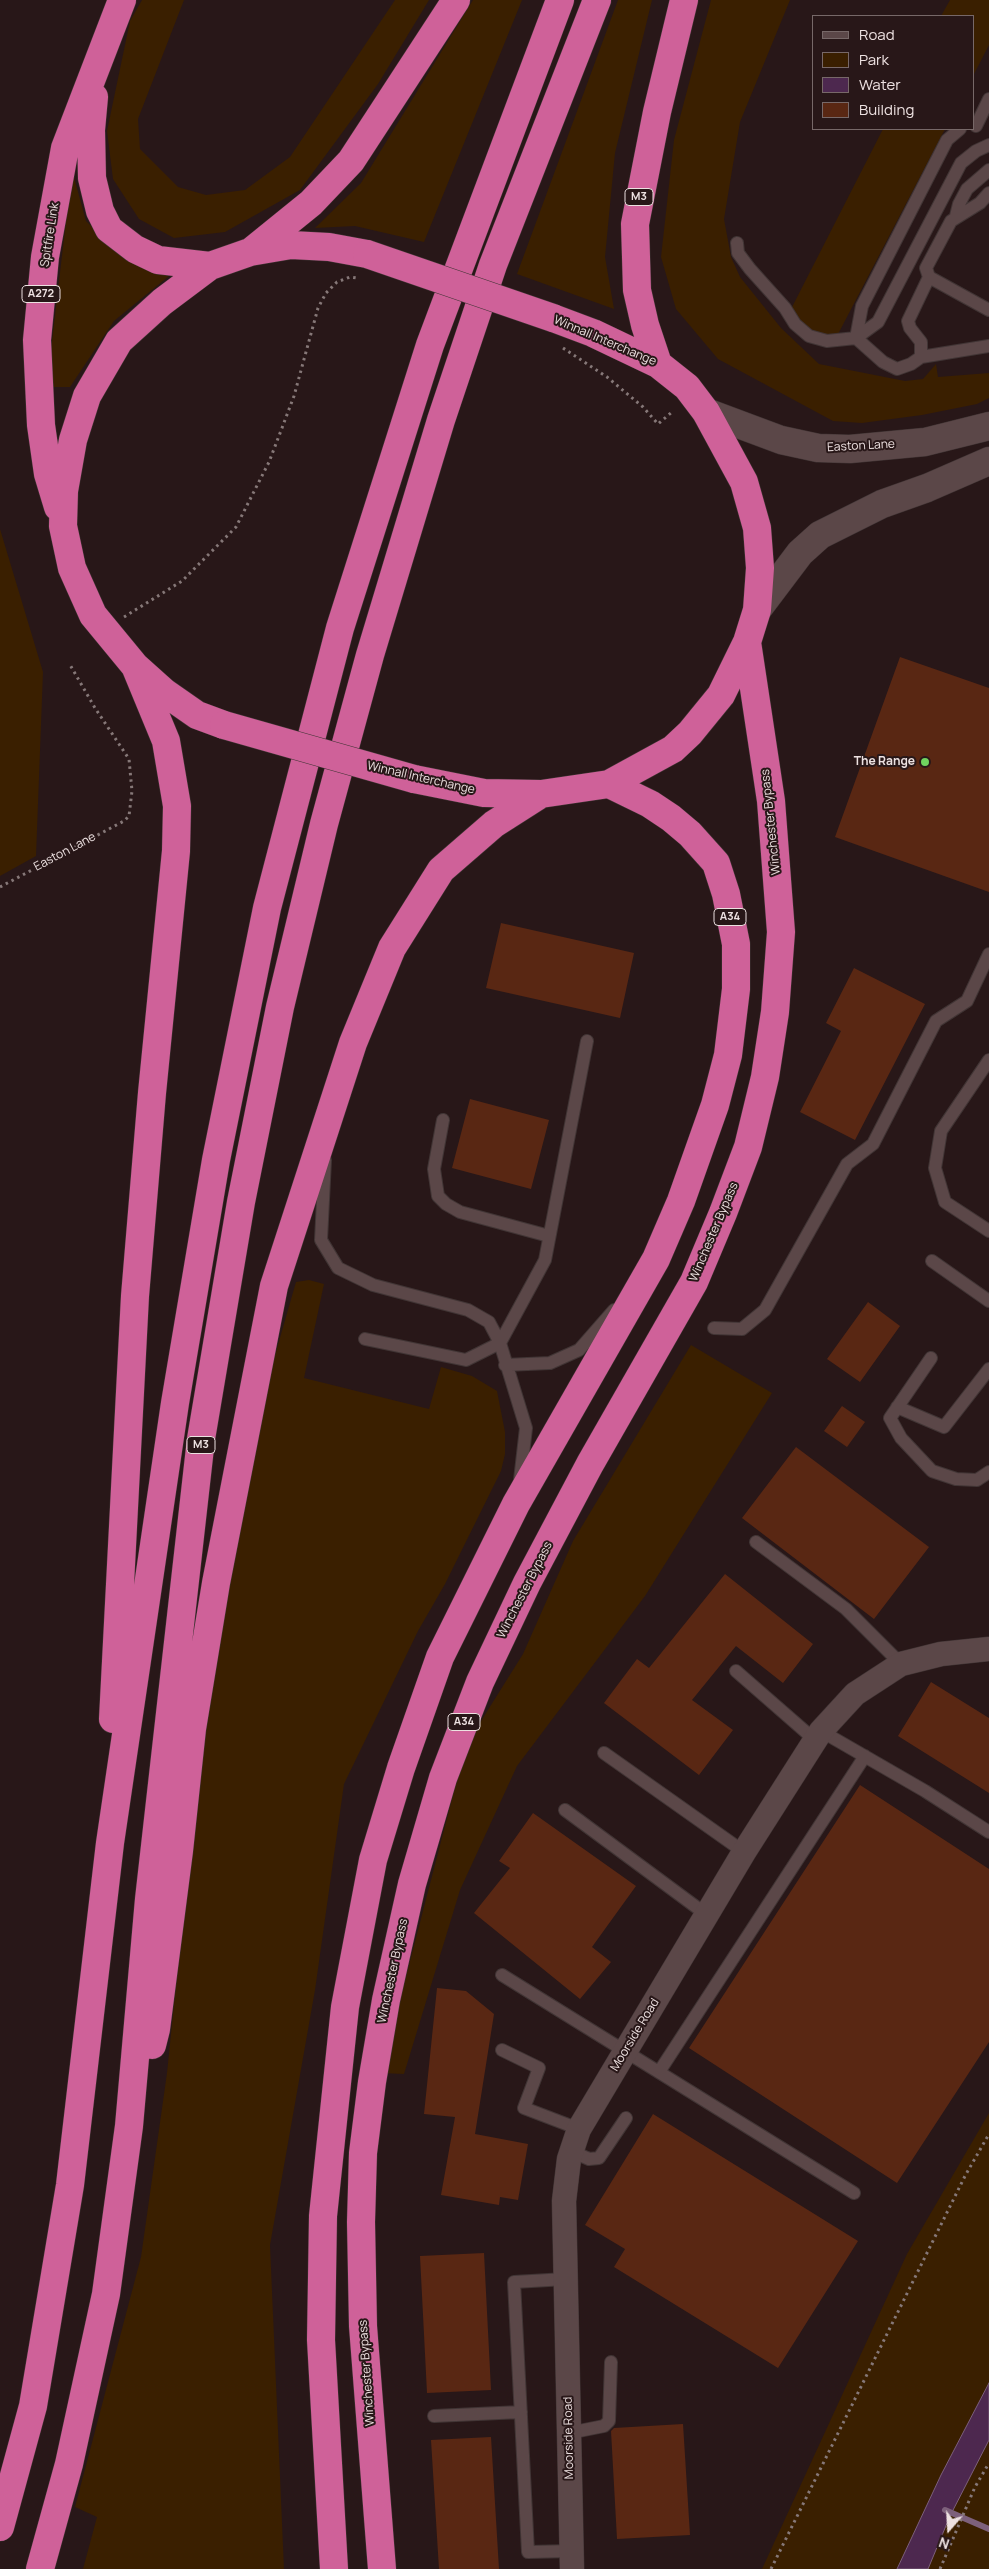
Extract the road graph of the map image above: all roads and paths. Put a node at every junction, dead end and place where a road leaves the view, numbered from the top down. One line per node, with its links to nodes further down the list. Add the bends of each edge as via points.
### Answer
1 (122, 0): 6 (highway, Spitfire Link / A272)
2 (456, 0): 16 (highway, via 351,161 311,203)
3 (560, 0): 69 (highway, M3, via 430,345 340,628 267,908 216,1160 181,1364)
4 (597, 0): 77 (highway, M3, via 493,265 441,420 324,824 280,1007 241,1202 201,1439 149,1899)
5 (684, 0): 25 (highway, M3, via 635,224 637,290)
6 (96, 68): 17 (highway, Spitfire Link / A272, via 91,130 92,178 100,211 109,228 135,249 158,260); 30 (highway, Spitfire Link / A272, via 65,148 45,257 37,340 48,474)
7 (989, 100): 8 (lane)
8 (974, 126): 9 (lane)
9 (989, 128)
10 (959, 130): 21 (lane, via 947,140 862,306)
11 (989, 145): 21 (lane, via 961,163 878,322)
12 (989, 170): 14 (lane, via 967,189)
13 (989, 193): 14 (lane, via 980,203)
14 (956, 216): 19 (lane, via 926,268)
15 (737, 243): 21 (lane, via 738,253 750,269 795,324 809,336 828,341)
16 (250, 252): 17 (highway, Winnall Interchange); 18 (highway, Winnall Interchange, via 291,245 329,247)
17 (210, 266): 30 (highway, Winnall Interchange, via 162,302 119,342 87,396 72,440 64,491)
18 (366, 267): 25 (highway, Winnall Interchange, bridge, via 553,318); 32 (path, via 337,282 322,300 294,396 273,453 236,527 182,581)
19 (929, 277): 20 (lane); 24 (lane, via 908,321 921,342)
20 (989, 310)
21 (856, 338): 24 (lane, via 883,362 897,369)
22 (989, 346): 24 (lane)
23 (562, 348): 26 (path, via 607,377 658,424)
24 (921, 357)
25 (658, 364): 27 (highway, Winnall Interchange, via 687,387)
26 (672, 412)
27 (706, 412): 28 (street, Easton Lane, via 781,440 818,448 850,449 924,442); 31 (highway, Winnall Interchange, via 744,482 756,528 760,568)
28 (989, 426)
29 (989, 461): 31 (street, via 882,504 820,535 800,553)
30 (63, 526): 35 (highway, Winnall Interchange, via 72,568 93,615)
31 (757, 610): 33 (highway, Winnall Interchange)
32 (124, 617)
33 (748, 642): 36 (highway, Winnall Interchange, via 721,695 690,734 673,749); 92 (highway, Winchester Bypass / A34, via 770,801 781,932 768,1058 748,1147 694,1282 531,1574 480,1682 440,1787 412,1884 386,2000 372,2082 360,2222 363,2326)
34 (68, 662): 38 (path, Easton Lane, via 129,759 132,792 129,816)
35 (135, 666): 37 (highway, Winnall Interchange, bridge, via 197,715 224,725 414,779 484,793); 69 (highway, M3, via 166,741 177,806 176,851 135,1296 113,1698)
36 (610, 784): 37 (highway, Winnall Interchange); 46 (highway, A34, via 671,818 716,863 736,944 736,989 728,1055 715,1105 681,1201)
37 (541, 794): 42 (highway, M3, via 494,824 441,870 392,948)
38 (0, 887)
39 (989, 954): 51 (lane, via 966,1000 936,1022 873,1144 847,1164 765,1310 742,1328)
40 (587, 1041): 45 (lane)
41 (989, 1060): 44 (lane, via 941,1131 934,1168 944,1202)
42 (328, 1115): 50 (lane, via 320,1240 338,1268 372,1285 468,1310); 77 (highway, M3, via 274,1286 216,1583 192,1729 156,2029)
43 (443, 1120): 45 (lane, via 434,1169 438,1196 460,1212)
44 (989, 1231)
45 (549, 1236): 53 (lane, via 544,1260)
46 (656, 1259): 55 (lane, via 579,1350 550,1363); 59 (highway, A34)
47 (932, 1261): 48 (lane)
48 (989, 1301)
49 (483, 1306): 50 (lane)
50 (489, 1322): 53 (lane)
51 (714, 1328)
52 (365, 1340): 53 (lane, via 466,1360)
53 (500, 1343): 55 (lane)
54 (931, 1358): 57 (lane)
55 (505, 1365): 59 (lane, via 526,1428)
56 (989, 1369): 57 (lane, via 944,1427)
57 (897, 1407): 58 (lane, via 890,1418 901,1438 932,1471 956,1479 977,1480)
58 (989, 1472)
59 (516, 1504): 91 (highway, A34, via 440,1657 373,1860 353,1956 323,2216 321,2340)
60 (756, 1542): 62 (lane, via 846,1609)
61 (989, 1649): 62 (street, Moorside Road, via 940,1654)
62 (901, 1664): 64 (street, Moorside Road, via 855,1694)
63 (736, 1672): 64 (lane)
64 (818, 1735): 66 (lane); 70 (street, Moorside Road)
65 (604, 1752): 70 (lane)
66 (865, 1756): 68 (lane); 75 (lane)
67 (564, 1810): 71 (lane)
68 (989, 1832)
69 (110, 1843): 88 (highway, M3, via 70,2185 32,2406)
70 (744, 1852): 71 (street, Moorside Road)
71 (707, 1915): 74 (street, Moorside Road)
72 (502, 1975): 74 (lane)
73 (502, 2050): 78 (lane, via 539,2068 524,2108)
74 (626, 2052): 75 (lane); 78 (street, Moorside Road)
75 (659, 2072): 81 (lane)
76 (626, 2118): 80 (lane, via 599,2158 589,2159)
77 (129, 2126): 90 (highway, M3, via 106,2294 69,2464)
78 (579, 2129): 80 (street, Moorside Road)
79 (989, 2134): 93 (path)
80 (571, 2151): 82 (street, Moorside Road, via 564,2201)
81 (854, 2193)
82 (566, 2279): 84 (lane, via 514,2282); 86 (street, Moorside Road)
83 (611, 2362): 86 (lane, via 609,2421 604,2426)
84 (521, 2412): 85 (lane); 89 (lane, via 528,2552)
85 (434, 2416)
86 (569, 2433): 89 (street, Moorside Road)
87 (989, 2463): 94 (path, via 975,2487)
88 (0, 2527)
89 (572, 2560)
90 (40, 2569)
91 (334, 2569)
92 (382, 2569)
93 (771, 2569)
94 (940, 2569)

